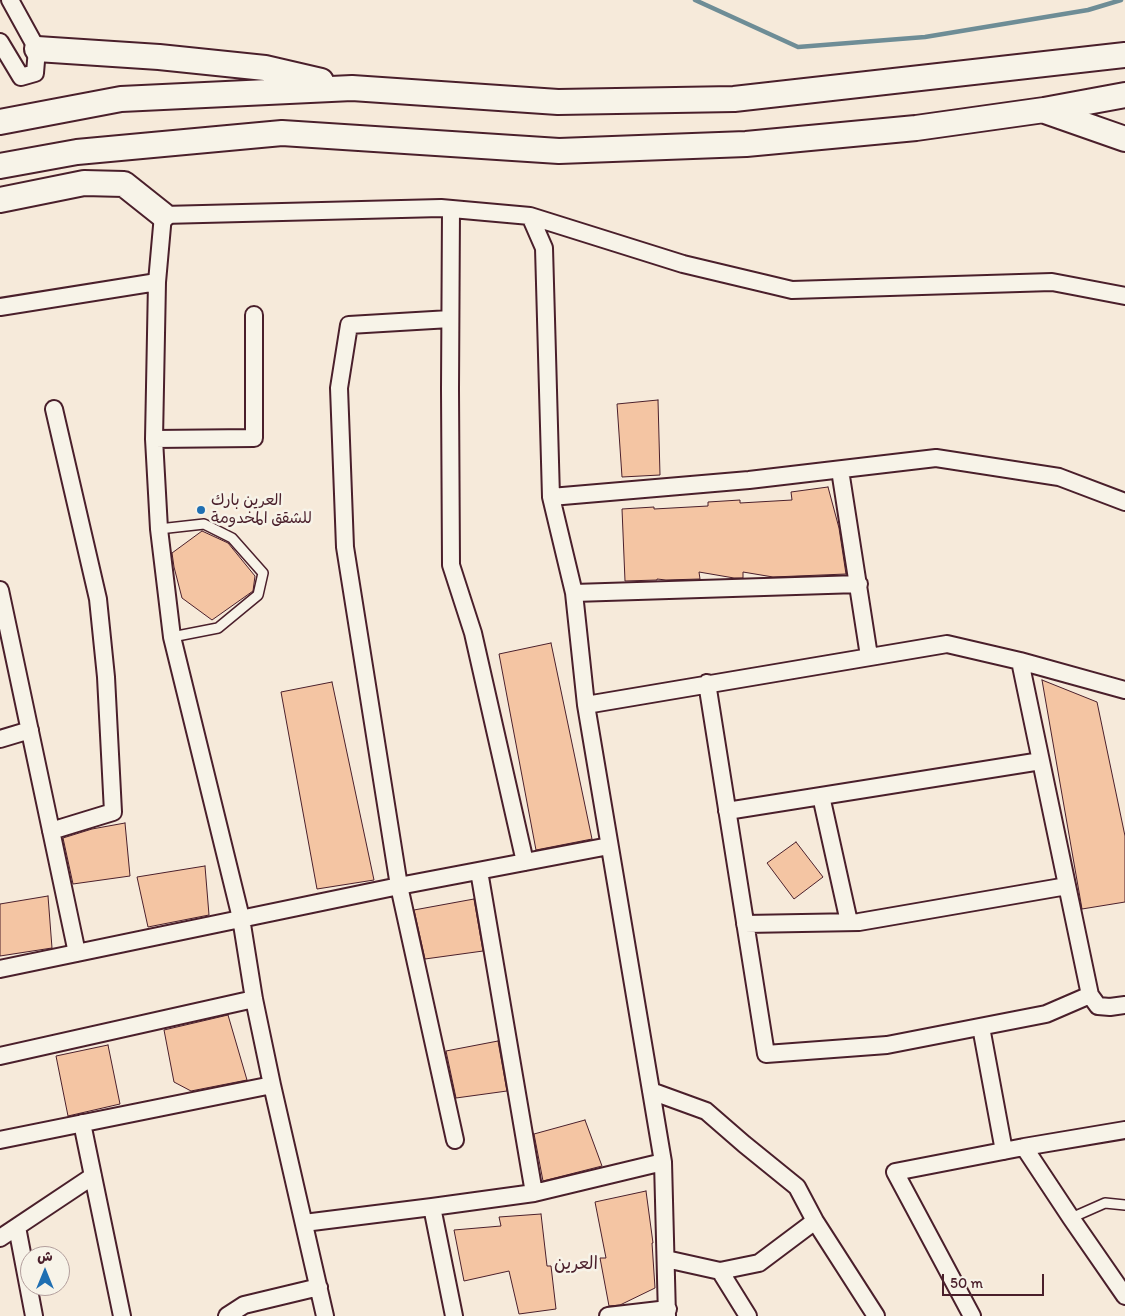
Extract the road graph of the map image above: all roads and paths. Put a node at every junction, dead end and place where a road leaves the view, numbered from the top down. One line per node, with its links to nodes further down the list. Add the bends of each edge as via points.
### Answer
1 (10, 0): 3 (street)
2 (0, 42): 3 (street, via 21,77 34,73)
3 (37, 49): 5 (main road, via 265,68)
4 (1125, 55): 5 (main road, via 734,99 558,102)
5 (352, 88): 8 (main road, via 120,99)
6 (1125, 95): 7 (main road)
7 (1044, 110): 9 (main road); 10 (main road, via 916,128 746,144 559,151 282,133 77,152)
8 (0, 122)
9 (1125, 139)
10 (0, 166)
11 (0, 200): 13 (main road, via 84,183 124,184)
12 (451, 209): 13 (street); 14 (street); 19 (street)
13 (163, 214): 15 (street)
14 (530, 216): 16 (street, via 683,264 792,290 1052,282); 23 (street, via 544,248)
15 (157, 282): 17 (street); 21 (street)
16 (1125, 296)
17 (0, 307)
18 (254, 315): 21 (street, via 254,438)
19 (450, 319): 42 (street, via 451,565 473,633); 44 (street, via 349,325 340,388 345,547)
20 (54, 409): 40 (street, via 98,600 106,677 112,812)
21 (154, 439): 25 (street)
22 (840, 470): 23 (street); 24 (street, via 936,458 1059,477); 26 (street)
23 (551, 497): 28 (street)
24 (1125, 502)
25 (158, 529): 29 (street); 29 (lane, via 204,524 232,538 264,574 258,595 218,628)
26 (859, 584): 28 (street); 30 (street)
27 (0, 590): 35 (street)
28 (574, 593): 34 (street)
29 (172, 637): 46 (street)
30 (870, 656): 31 (street, via 947,644); 32 (street)
31 (1020, 661): 33 (street); 37 (street)
32 (707, 683): 34 (street); 39 (street)
33 (1125, 690)
34 (586, 704): 41 (street)
35 (30, 730): 36 (street); 40 (street)
36 (0, 739)
37 (1041, 761): 38 (street); 45 (street)
38 (821, 796): 39 (street); 47 (street)
39 (727, 811): 48 (street)
40 (51, 831): 49 (street)
41 (610, 846): 42 (street); 57 (street)
42 (525, 862): 43 (street)
43 (479, 871): 44 (street); 66 (street)
44 (399, 886): 46 (street); 61 (street)
45 (1067, 886): 47 (street); 51 (street)
46 (241, 918): 49 (street); 52 (street)
47 (849, 922): 48 (street)
48 (745, 924): 54 (street, via 766,1054 887,1045)
49 (77, 953): 50 (street)
50 (0, 969)
51 (1090, 996): 53 (street, via 1098,1006); 54 (street, via 1046,1014)
52 (254, 999): 55 (street); 56 (street)
53 (1125, 1006)
54 (981, 1027): 63 (street)
55 (0, 1056)
56 (272, 1085): 58 (street); 71 (street)
57 (651, 1091): 64 (street); 70 (street, via 706,1111 797,1187)
58 (82, 1123): 60 (street); 65 (street)
59 (1125, 1130): 62 (street)
60 (0, 1140)
61 (455, 1140)
62 (1024, 1147): 63 (street); 69 (street)
63 (1004, 1151): 87 (street, via 895,1172)
64 (663, 1162): 66 (street); 74 (street)
65 (93, 1176): 72 (street); 80 (street)
66 (534, 1193): 68 (street)
67 (1125, 1205): 69 (lane, via 1105,1203)
68 (432, 1208): 71 (street); 83 (street)
69 (1070, 1218): 77 (street)
70 (815, 1221): 75 (street, via 759,1263); 86 (street)
71 (304, 1223): 76 (street)
72 (18, 1227): 73 (street); 79 (street)
73 (0, 1238)
74 (666, 1259): 75 (street); 78 (street)
75 (720, 1271): 85 (street)
76 (319, 1286): 81 (street, via 244,1305); 82 (street)
77 (1125, 1296)
78 (668, 1312): 84 (street)
79 (34, 1316)
80 (122, 1316)
81 (227, 1316)
82 (325, 1316)
83 (454, 1316)
84 (608, 1316)
85 (748, 1316)
86 (876, 1316)
87 (972, 1316)

